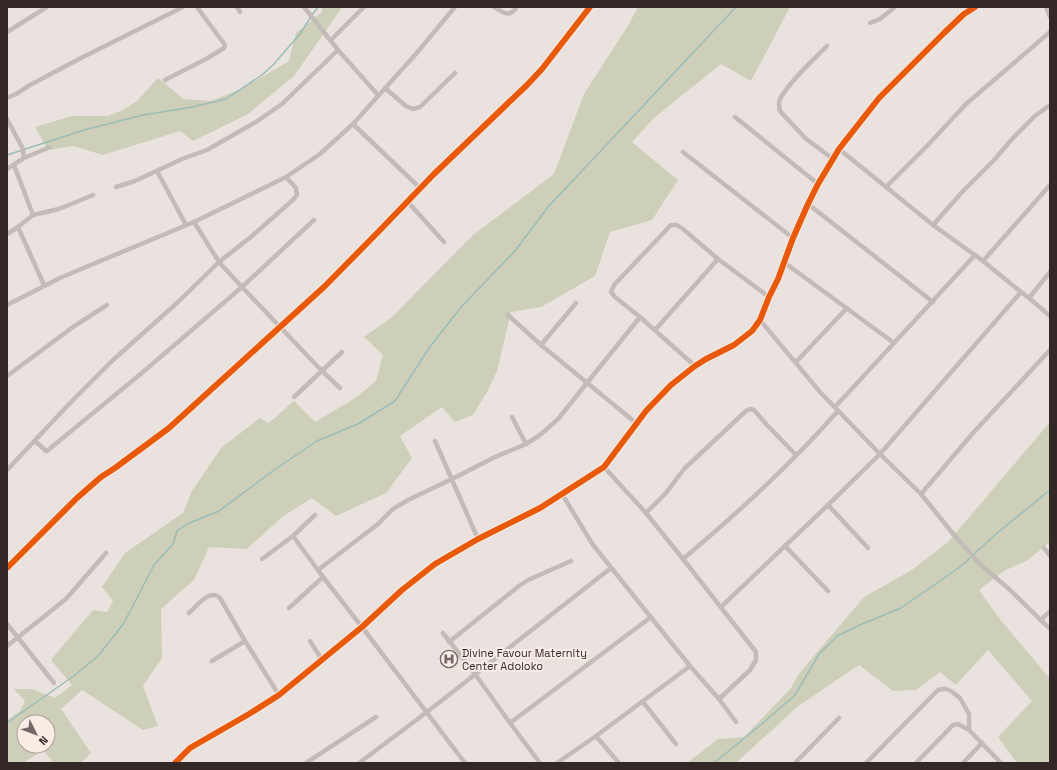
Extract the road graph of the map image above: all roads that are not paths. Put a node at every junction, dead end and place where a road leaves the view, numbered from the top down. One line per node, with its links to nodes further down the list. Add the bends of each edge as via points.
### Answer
1 (47, 7): 17 (street)
2 (183, 7): 26 (street)
3 (197, 7): 23 (street, via 225,47)
4 (237, 7): 14 (street)
5 (304, 7): 19 (street)
6 (364, 7): 19 (street)
7 (455, 7): 24 (street)
8 (494, 7): 9 (street, via 509,14)
9 (517, 7)
10 (590, 7): 44 (street, via 527,85)
11 (895, 7): 16 (street, via 880,19)
12 (974, 7): 32 (street, via 944,33 880,98)
13 (1046, 7): 15 (street)
14 (240, 12)
15 (1050, 17)
16 (870, 23)
17 (7, 32)
18 (1050, 32): 43 (street, via 966,104)
19 (331, 40): 21 (street)
20 (827, 46): 35 (street, via 786,90 779,106 780,111 805,138)
21 (338, 50): 25 (street); 38 (street, via 270,113 214,146)
22 (455, 73): 24 (street, via 420,107 413,109)
23 (165, 80)
24 (385, 88): 25 (street)
25 (378, 95): 30 (street)
26 (7, 98)
27 (1050, 105): 52 (street, via 1013,138)
28 (735, 117): 40 (street)
29 (7, 119): 34 (street)
30 (354, 124): 39 (street, via 320,154); 44 (street)
31 (50, 147): 34 (street)
32 (839, 149): 35 (street); 43 (street)
33 (683, 152): 55 (street)
34 (24, 157): 36 (street)
35 (833, 159): 40 (street)
36 (14, 164): 37 (street); 48 (street)
37 (7, 169)
38 (157, 171): 42 (street); 51 (street)
39 (286, 177): 50 (street); 60 (street, via 296,188 297,195 294,199)
40 (818, 184): 47 (street)
41 (1050, 185): 59 (street)
42 (116, 187)
43 (886, 187): 52 (street)
44 (420, 188): 46 (street)
45 (93, 195): 48 (street, via 59,209)
46 (407, 201): 56 (street); 77 (street, via 335,276)
47 (808, 204): 55 (street); 68 (street)
48 (33, 215): 53 (street)
49 (314, 220): 64 (street)
50 (194, 222): 51 (street); 60 (street)
51 (186, 225): 63 (street)
52 (933, 225): 57 (street)
53 (18, 227): 54 (street); 63 (street)
54 (7, 234)
55 (793, 238): 61 (street)
56 (444, 242)
57 (975, 255): 59 (street); 68 (street)
58 (718, 259): 66 (street); 75 (street, via 683,229 671,225 614,285 611,292); 78 (street)
59 (983, 261): 65 (street)
60 (219, 262): 64 (street); 94 (street, via 113,360)
61 (785, 263): 66 (street); 72 (street)
62 (1050, 272): 67 (street)
63 (44, 285): 71 (street)
64 (242, 287): 77 (street); 94 (street, via 48,451)
65 (1021, 292): 67 (street); 97 (street)
66 (769, 296): 76 (street)
67 (1029, 298): 74 (street)
68 (933, 302): 79 (street)
69 (576, 303): 80 (street)
70 (107, 305): 86 (street)
71 (7, 306)
72 (846, 308): 79 (street); 83 (street)
73 (508, 315): 80 (street)
74 (1050, 316)
75 (640, 317): 78 (street); 87 (street)
76 (760, 320): 83 (street); 84 (street, via 752,331 734,345)
77 (280, 326): 85 (street); 117 (street, via 169,428 101,477 77,498)
78 (655, 330): 84 (street)
79 (894, 343): 90 (street)
80 (541, 345): 87 (street)
81 (1050, 350): 103 (street)
82 (342, 352): 85 (street)
83 (796, 362): 90 (street)
84 (695, 366): 93 (street, via 671,385)
85 (322, 372): 88 (street); 89 (street)
86 (7, 376)
87 (587, 384): 93 (street); 96 (street, via 558,419)
88 (340, 388)
89 (294, 397)
90 (835, 407): 91 (street)
91 (838, 411): 97 (street); 98 (street)
92 (512, 417): 96 (street)
93 (636, 423): 99 (street)
94 (35, 441): 100 (street)
95 (435, 441): 101 (street)
96 (526, 444): 101 (street)
97 (880, 454): 103 (street); 104 (street)
98 (796, 455): 105 (street, via 754,410 750,409 684,469 666,493); 115 (street, via 723,526)
99 (604, 467): 102 (street); 105 (street)
100 (7, 470)
101 (452, 479): 108 (street); 119 (street, via 393,509 378,524)
102 (562, 494): 108 (street, via 540,508); 118 (street, via 593,545)
103 (921, 494): 127 (street, via 980,564)
104 (828, 505): 109 (street); 110 (street)
105 (646, 513): 115 (street)
106 (315, 515): 107 (street)
107 (293, 536): 114 (street); 119 (street)
108 (478, 538): 129 (street, via 435,564)
109 (785, 546): 121 (street); 122 (street)
110 (868, 548)
111 (1044, 548): 113 (street)
112 (106, 553): 132 (street, via 66,599)
113 (1050, 556)
114 (262, 559)
115 (683, 559): 122 (street)
116 (571, 561): 135 (street, via 528,580)
117 (7, 568)
118 (611, 568): 126 (street); 140 (street)
119 (318, 570): 120 (street)
120 (323, 577): 123 (street); 129 (street)
121 (828, 591)
122 (721, 607): 143 (street, via 756,652 756,660 750,670)
123 (289, 608)
124 (1050, 611): 127 (street)
125 (189, 614): 133 (street, via 206,597 216,595)
126 (651, 617): 139 (street); 149 (street)
127 (1041, 620): 130 (street)
128 (7, 624): 132 (street)
129 (362, 627): 137 (street); 145 (street)
130 (1050, 629)
131 (443, 633): 135 (street)
132 (18, 638): 136 (street); 141 (street)
133 (245, 641): 138 (street); 142 (street)
134 (310, 641): 137 (street)
135 (449, 642): 140 (street)
136 (7, 646)
137 (322, 660): 142 (street)
138 (212, 661)
139 (690, 666): 143 (street); 144 (street)
140 (475, 674): 145 (street); 149 (street)
141 (54, 682)
142 (279, 694): 155 (street, via 190,748)
143 (719, 699): 148 (street)
144 (643, 702): 151 (street); 153 (street)
145 (427, 712): 154 (street); 157 (street)
146 (376, 717): 156 (street)
147 (839, 718): 162 (street)
148 (736, 722)
149 (510, 723): 159 (street)
150 (969, 730): 152 (street); 163 (street, via 969,714 960,698 943,688 938,690); 164 (street, via 958,724 953,725)
151 (596, 736): 160 (street); 161 (street)
152 (982, 743): 165 (street); 166 (street)
153 (676, 744)
154 (464, 761): 158 (street)
155 (175, 763)
156 (306, 763)
157 (359, 763)
158 (457, 763)
159 (540, 763)
160 (557, 763)
161 (619, 763)
162 (795, 763)
163 (866, 763)
164 (916, 763)
165 (963, 763)
166 (1001, 763)

